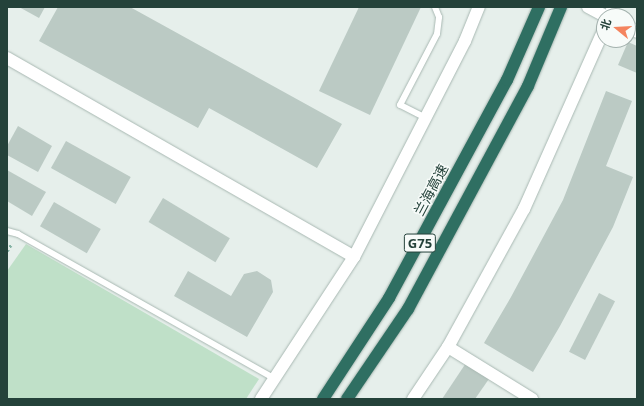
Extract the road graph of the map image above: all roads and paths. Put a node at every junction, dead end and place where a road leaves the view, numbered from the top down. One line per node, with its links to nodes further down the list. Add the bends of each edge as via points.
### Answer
1 (435, 7): 7 (lane, via 439,17 437,34 400,105)
2 (479, 7): 7 (street, via 465,41)
3 (539, 7): 13 (highway, 兰海高速 / G75, via 507,80 390,298)
4 (561, 7): 14 (highway, G75, via 528,86 408,309)
5 (596, 47): 10 (street, via 524,209)
6 (7, 58): 9 (street)
7 (426, 118): 9 (street)
8 (7, 231): 11 (lane, via 18,234)
9 (354, 257): 11 (street)
10 (448, 347): 15 (street); 16 (street)
11 (274, 378): 12 (street)
12 (261, 399)
13 (323, 399)
14 (347, 399)
15 (413, 399)
16 (532, 399)

